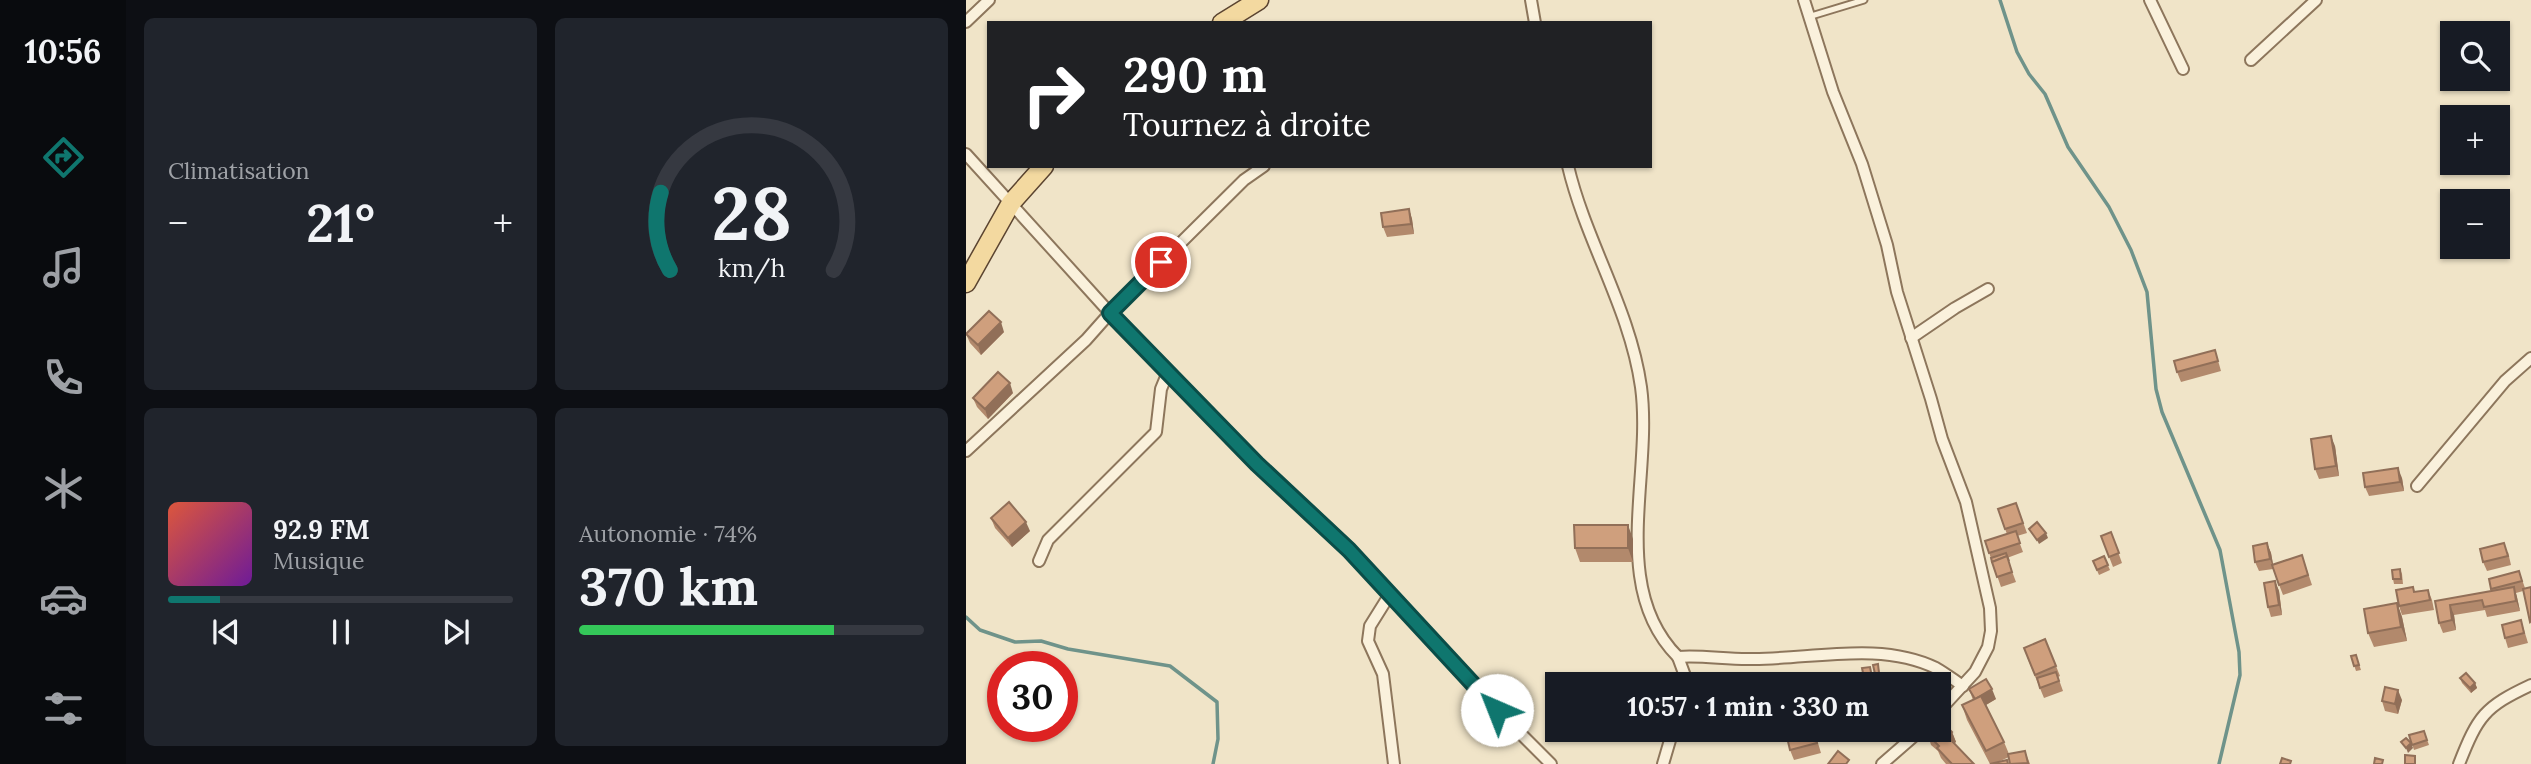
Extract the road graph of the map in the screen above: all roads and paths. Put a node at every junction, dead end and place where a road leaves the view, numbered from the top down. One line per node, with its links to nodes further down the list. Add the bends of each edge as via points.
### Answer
1 (989, 0): 11 (street)
2 (1259, 0): 9 (main road)
3 (1531, 0): 10 (street)
4 (1804, 0): 8 (street)
5 (1864, 0): 8 (lane)
6 (2150, 0): 13 (street)
7 (2316, 0): 12 (street)
8 (1808, 17): 22 (street, via 1862,164)
9 (1225, 21)
10 (1535, 21)
11 (966, 22)
12 (2251, 60)
13 (2183, 69)
14 (966, 154): 18 (street)
15 (1042, 168): 18 (main road)
16 (1261, 168): 21 (street)
17 (1569, 168): 29 (street, via 1631,339 1641,389 1642,594 1655,630)
18 (1010, 203): 19 (main road); 21 (street)
19 (966, 283)
20 (1988, 289): 22 (street)
21 (1110, 313): 24 (street); 25 (street)
22 (1911, 338): 32 (street, via 1966,502 1990,608 1988,648)
23 (2531, 358): 26 (street, via 2505,381)
24 (1168, 372): 27 (street, via 1156,432 1048,540); 28 (street)
25 (966, 451)
26 (2417, 486)
27 (1039, 561)
28 (1390, 594): 36 (street, via 1370,626 1368,641 1383,674); 37 (street)
29 (1678, 657): 30 (street); 32 (street, via 1892,656 1936,668)
30 (1684, 672)
31 (2531, 685): 40 (street, via 2486,712)
32 (1963, 686): 33 (street)
33 (1951, 698)
34 (1669, 742): 38 (street)
35 (1907, 742): 39 (street)
36 (1394, 764)
37 (1551, 764)
38 (1663, 764)
39 (1882, 764)
40 (2459, 764)

